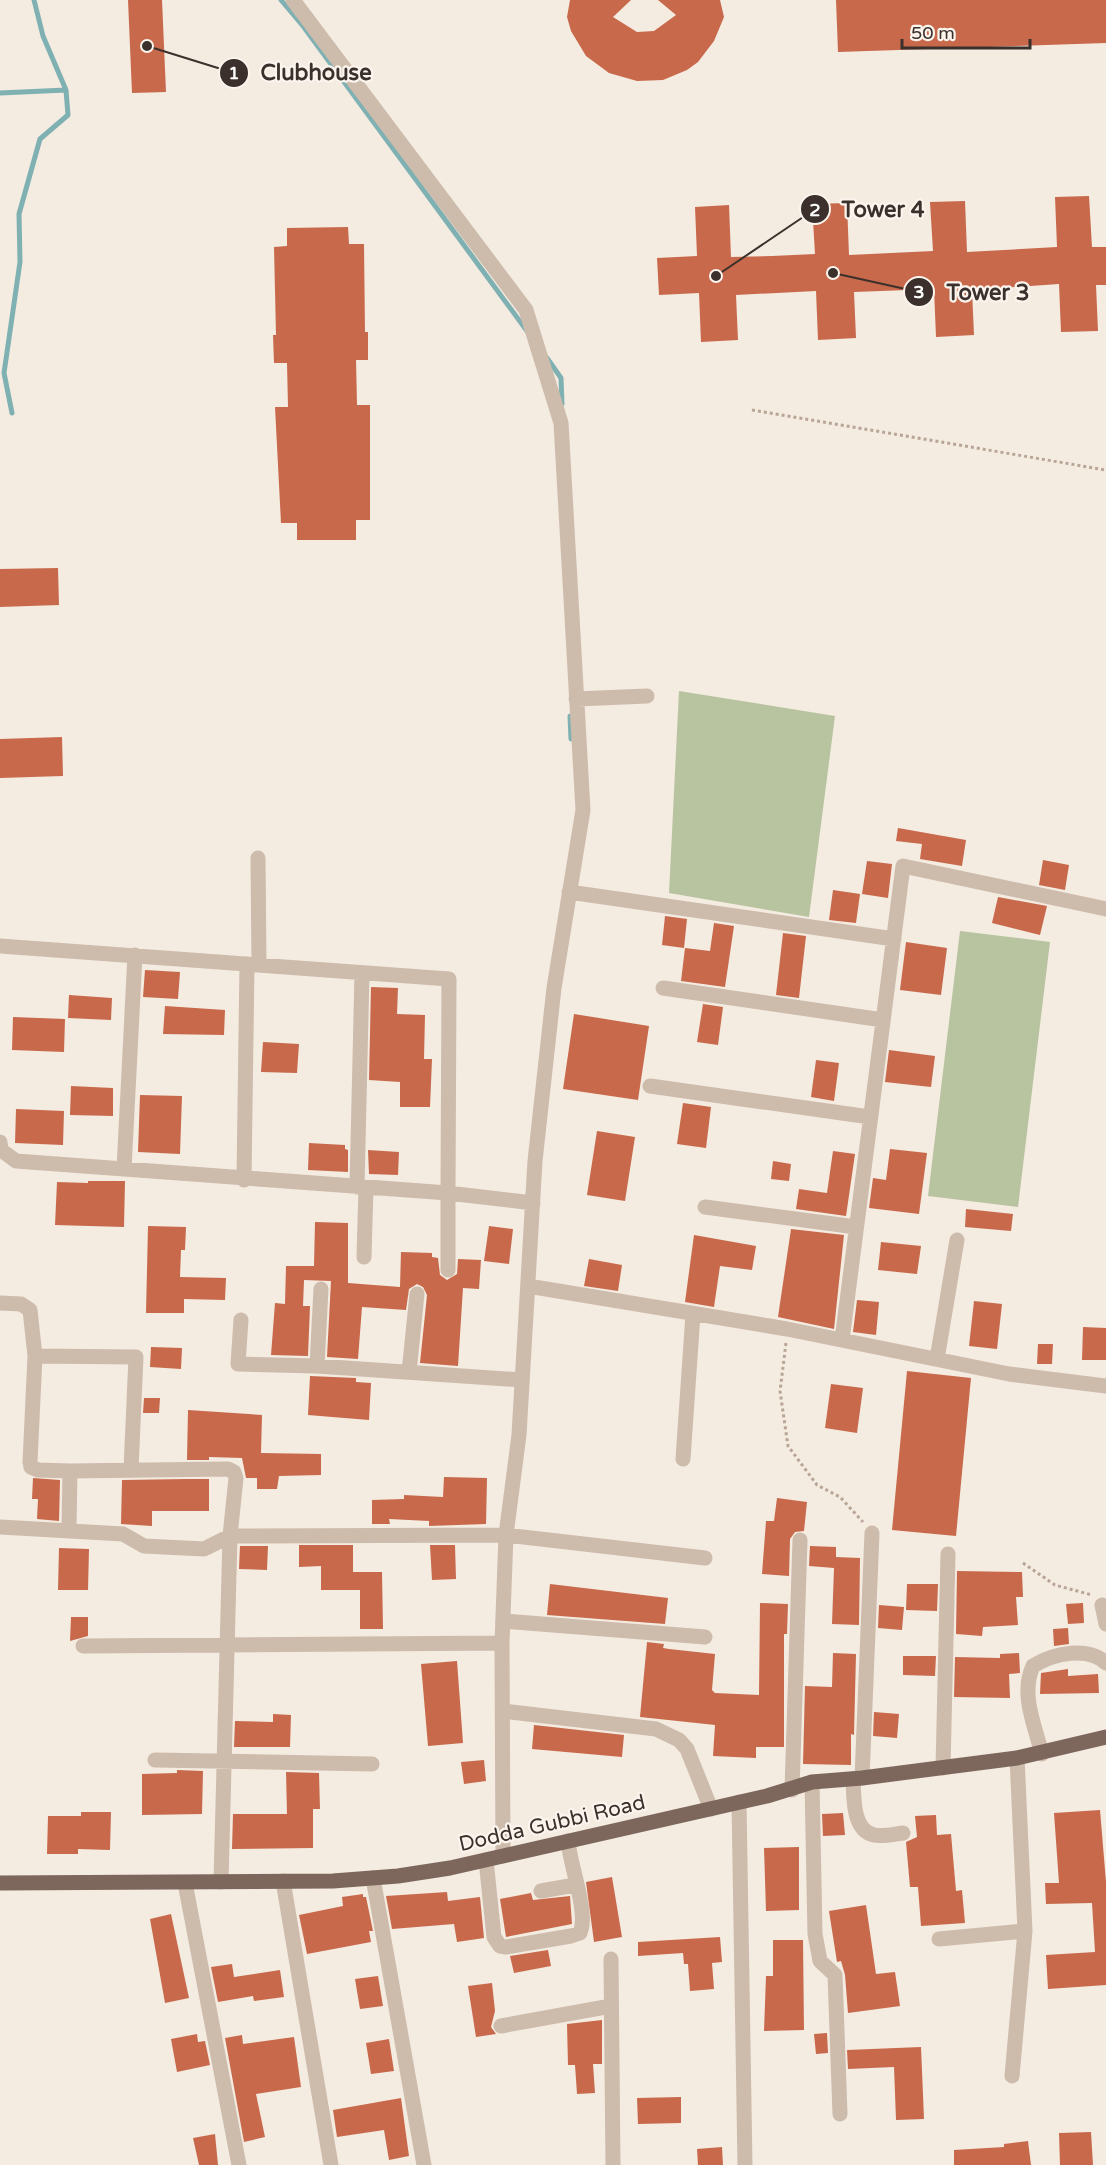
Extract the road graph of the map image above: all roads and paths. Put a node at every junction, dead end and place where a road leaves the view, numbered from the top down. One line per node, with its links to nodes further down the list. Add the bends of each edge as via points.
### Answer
1 (293, 0): 5 (street, via 526,310 561,423)
2 (752, 410): 3 (path)
3 (1106, 470)
4 (647, 696): 5 (street)
5 (576, 699): 7 (street, via 583,810)
6 (258, 858): 12 (street)
7 (569, 892): 9 (street); 23 (street, via 552,1000)
8 (1106, 909): 9 (street, via 903,866)
9 (894, 939): 15 (street)
10 (0, 946): 11 (street)
11 (135, 955): 12 (street); 19 (street)
12 (253, 964): 13 (street); 20 (street)
13 (362, 973): 21 (street); 22 (street, via 449,979)
14 (663, 988): 15 (street)
15 (883, 1020): 17 (street)
16 (650, 1086): 17 (street)
17 (870, 1117): 25 (street)
18 (0, 1142): 19 (street, via 1,1150 16,1161)
19 (124, 1169): 20 (street)
20 (244, 1180): 21 (street)
21 (362, 1188): 22 (street); 27 (street)
22 (448, 1193): 23 (street); 28 (street)
23 (533, 1203): 29 (street)
24 (705, 1207): 25 (street)
25 (856, 1227): 36 (street)
26 (957, 1240): 38 (street)
27 (364, 1257)
28 (448, 1270)
29 (528, 1286): 33 (street); 41 (street)
30 (321, 1289): 39 (street)
31 (417, 1294): 40 (street)
32 (0, 1303): 37 (street, via 21,1304 30,1310)
33 (693, 1314): 35 (street); 43 (street)
34 (240, 1320): 39 (street, via 238,1364)
35 (788, 1329): 36 (street); 48 (path, via 780,1391 788,1446 817,1485 840,1497)
36 (842, 1340): 38 (street)
37 (35, 1356): 44 (street, via 136,1357); 45 (street, via 31,1467)
38 (938, 1359): 42 (street, via 1009,1374)
39 (317, 1366): 40 (street)
40 (409, 1372): 41 (street)
41 (522, 1380): 49 (street)
42 (1106, 1386)
43 (683, 1459)
44 (131, 1469): 45 (street); 50 (street, via 234,1472)
45 (70, 1471): 47 (street)
46 (0, 1527): 47 (street)
47 (69, 1529): 50 (street, via 123,1534 144,1546 204,1549)
48 (872, 1533): 72 (street)
49 (506, 1535): 50 (street); 53 (street); 56 (street)
50 (230, 1536): 61 (street)
51 (800, 1540): 74 (street)
52 (948, 1554): 71 (street)
53 (705, 1558)
54 (1023, 1563): 55 (path, via 1055,1585 1091,1594)
55 (1102, 1605): 57 (street)
56 (502, 1621): 58 (street); 59 (street)
57 (1106, 1624)
58 (705, 1637)
59 (502, 1643): 61 (street); 64 (street)
60 (1106, 1643): 63 (street)
61 (227, 1645): 62 (street); 69 (street)
62 (83, 1646)
63 (1104, 1661): 66 (street, via 1087,1652 1058,1656 1033,1666 1027,1694)
64 (503, 1711): 76 (street, via 657,1729 679,1740 687,1749); 79 (street)
65 (1106, 1737): 66 (main road, Dodda Gubbi Road)
66 (1042, 1754): 67 (main road, Dodda Gubbi Road)
67 (1017, 1758): 71 (main road, Dodda Gubbi Road); 88 (street)
68 (155, 1761): 69 (street)
69 (224, 1761): 70 (street); 84 (street)
70 (372, 1764)
71 (943, 1768): 72 (main road, Dodda Gubbi Road)
72 (858, 1779): 73 (main road, Dodda Gubbi Road); 77 (street, via 859,1823 874,1835)
73 (812, 1782): 74 (main road, Dodda Gubbi Road); 94 (street, via 815,1934 819,1961 835,1975)
74 (792, 1790): 75 (main road, Dodda Gubbi Road)
75 (739, 1802): 76 (main road, Dodda Gubbi Road); 99 (street)
76 (711, 1809): 78 (main road, Dodda Gubbi Road)
77 (903, 1833)
78 (568, 1841): 79 (main road, Dodda Gubbi Road); 86 (street)
79 (503, 1856): 80 (main road, Dodda Gubbi Road)
80 (486, 1860): 81 (main road, Dodda Gubbi Road); 86 (street, via 494,1937 500,1946 580,1933 583,1917)
81 (373, 1878): 82 (main road, Dodda Gubbi Road); 97 (street)
82 (283, 1881): 84 (main road, Dodda Gubbi Road); 96 (street)
83 (185, 1882): 84 (main road, Dodda Gubbi Road); 85 (main road, Dodda Gubbi Road); 95 (street)
84 (221, 1882)
85 (0, 1883)
86 (575, 1885): 87 (street)
87 (541, 1891)
88 (1025, 1931): 89 (street); 93 (street)
89 (939, 1939)
90 (611, 1959): 91 (street)
91 (611, 2006): 92 (street); 98 (street)
92 (501, 2026)
93 (1012, 2076)
94 (840, 2114)
95 (239, 2165)
96 (331, 2165)
97 (424, 2165)
98 (613, 2165)
99 (745, 2165)

